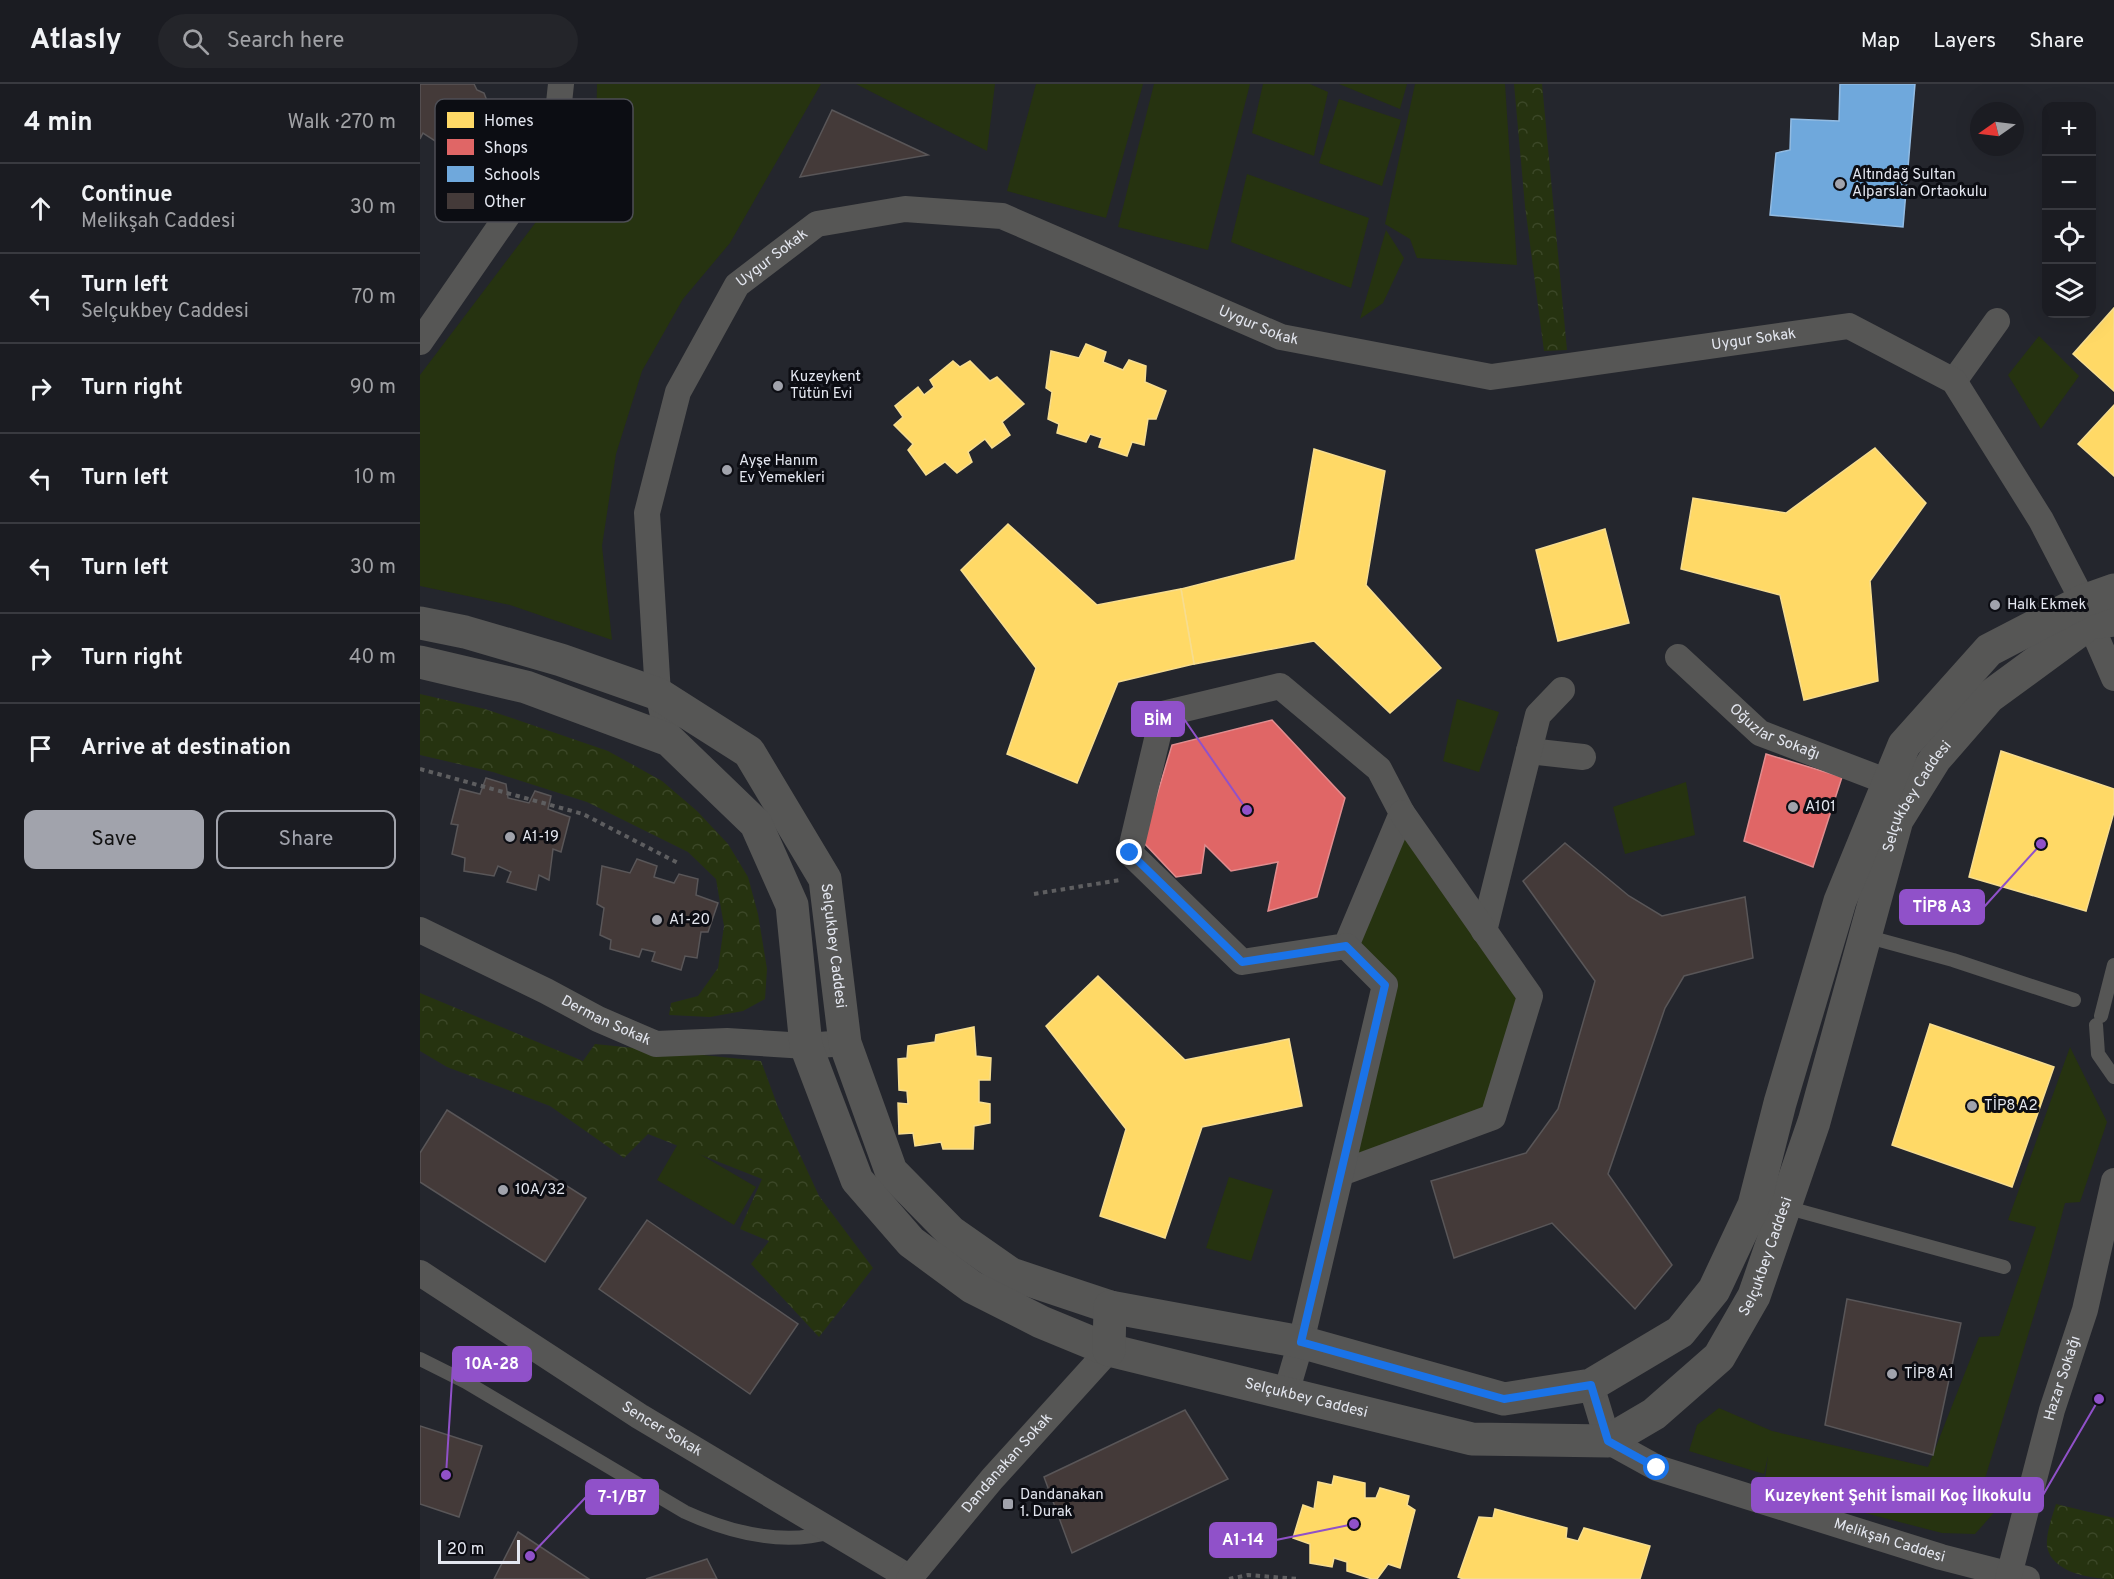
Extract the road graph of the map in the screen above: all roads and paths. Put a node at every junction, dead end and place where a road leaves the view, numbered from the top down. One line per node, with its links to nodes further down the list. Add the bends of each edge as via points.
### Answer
1 (561, 84): 2 (street)
2 (559, 99)
3 (503, 222): 5 (street)
4 (1997, 321): 6 (street)
5 (420, 342)
6 (1954, 381): 8 (street); 14 (street, Uygur Sokak, via 1849,326 1491,377 1281,338 1002,216 905,209 817,224 737,285 678,392 647,513)
7 (2114, 590): 8 (street, Selçukbey Caddesi)
8 (2096, 615): 12 (street); 19 (street, Selçukbey Caddesi, via 1989,697 1935,759)
9 (420, 623): 14 (street, Selçukbey Caddesi, via 561,660)
10 (1678, 657): 19 (street, Oğuzlar Sokağı, via 1760,733)
11 (420, 662): 15 (street, Selçukbey Caddesi, via 526,687)
12 (2114, 678)
13 (1562, 690): 16 (street, via 1538,715)
14 (658, 694): 15 (street, Uygur Sokak); 30 (street, Selçukbey Caddesi, via 749,752 825,879)
15 (669, 740): 31 (street, Selçukbey Caddesi, via 756,824 792,904)
16 (1529, 751): 17 (street); 25 (street)
17 (1583, 757)
18 (420, 770): 21 (path, via 584,814)
19 (1901, 787): 26 (street, Selçukbey Caddesi, via 1897,820); 42 (street, Selçukbey Caddesi, via 1840,901 1754,1205 1714,1290 1680,1332)
20 (1402, 813): 22 (street, via 1379,769 1280,686 1163,714 1130,853); 25 (street); 27 (street)
21 (678, 863)
22 (1152, 874): 23 (path); 27 (street, via 1242,962)
23 (1034, 894)
24 (420, 930): 31 (street, Derman Sokak, via 656,1044 727,1041)
25 (1484, 931): 33 (street, via 1530,996 1494,1117)
26 (1865, 936): 29 (lane); 35 (street, Selçukbey Caddesi, via 1814,1122)
27 (1346, 946): 33 (street, via 1385,985)
28 (2114, 965): 32 (lane, via 2099,1020 2098,1054)
29 (2074, 1000)
30 (845, 1043): 31 (street, Derman Sokak); 38 (street, Selçukbey Caddesi, via 891,1171 951,1232 1011,1274)
31 (806, 1046): 40 (street, Selçukbey Caddesi, via 857,1180 911,1242 972,1287)
32 (2114, 1077)
33 (1341, 1173): 39 (street)
34 (2114, 1181): 46 (street, Hazar Sokağı, via 2085,1310 2052,1410)
35 (1785, 1207): 36 (lane); 44 (street, Selçukbey Caddesi, via 1754,1296 1719,1357 1654,1414)
36 (2004, 1267)
37 (420, 1274): 45 (street, Sencer Sokak, via 639,1416)
38 (1110, 1307): 39 (street, Selçukbey Caddesi); 40 (street)
39 (1301, 1342): 42 (street, Selçukbey Caddesi, via 1504,1399); 43 (street)
40 (1109, 1350): 43 (street, Selçukbey Caddesi); 47 (street, Dandanakan Sokak)
41 (420, 1359): 45 (lane, via 707,1522 754,1534 786,1537)
42 (1591, 1385): 44 (street)
43 (1286, 1393): 44 (street, Selçukbey Caddesi, via 1472,1438)
44 (1608, 1441): 46 (street, Melikşah Caddesi, via 1664,1470)
45 (833, 1532): 47 (street, Sencer Sokak)
46 (2015, 1577)
47 (909, 1578)
48 (1229, 1579): 49 (path, via 1248,1575)
49 (1298, 1579)

